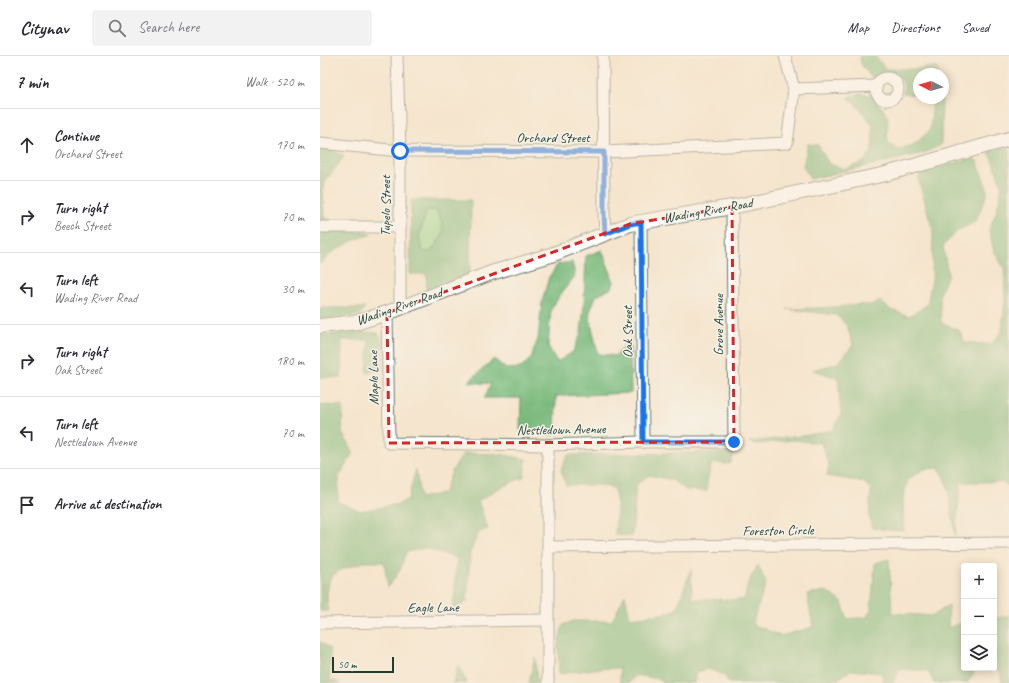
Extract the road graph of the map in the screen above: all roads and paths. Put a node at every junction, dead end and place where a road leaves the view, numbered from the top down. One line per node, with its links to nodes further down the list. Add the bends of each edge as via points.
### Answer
1 (397, 56): 8 (street, Tupelo Street)
2 (603, 56): 9 (street)
3 (785, 56): 5 (street)
4 (876, 86): 5 (street)
5 (794, 89): 9 (street, Orchard Street, via 786,143)
6 (1009, 138): 10 (main road, Wading River Road, via 886,174)
7 (320, 143): 8 (street, Orchard Street)
8 (400, 151): 9 (street, Orchard Street); 13 (street, Tupelo Street)
9 (604, 152): 14 (street)
10 (732, 207): 11 (main road, Wading River Road); 18 (street, Grove Avenue)
11 (641, 222): 14 (main road, Wading River Road); 17 (street, Oak Street)
12 (320, 227): 13 (street)
13 (400, 227): 15 (street, Tupelo Street)
14 (605, 234): 15 (main road, Wading River Road, via 551,255 491,273)
15 (393, 311): 16 (main road, Wading River Road, via 358,322); 19 (street, Maple Lane)
16 (320, 326)
17 (643, 442): 18 (street, Nestledown Avenue); 20 (street, Nestledown Avenue)
18 (734, 442)
19 (389, 443): 20 (street, Nestledown Avenue)
20 (548, 445): 22 (street)
21 (1009, 543): 22 (street, Foreston Circle)
22 (548, 547): 23 (street)
23 (547, 620): 24 (street, Eagle Lane); 25 (street)
24 (320, 624)
25 (548, 683)

